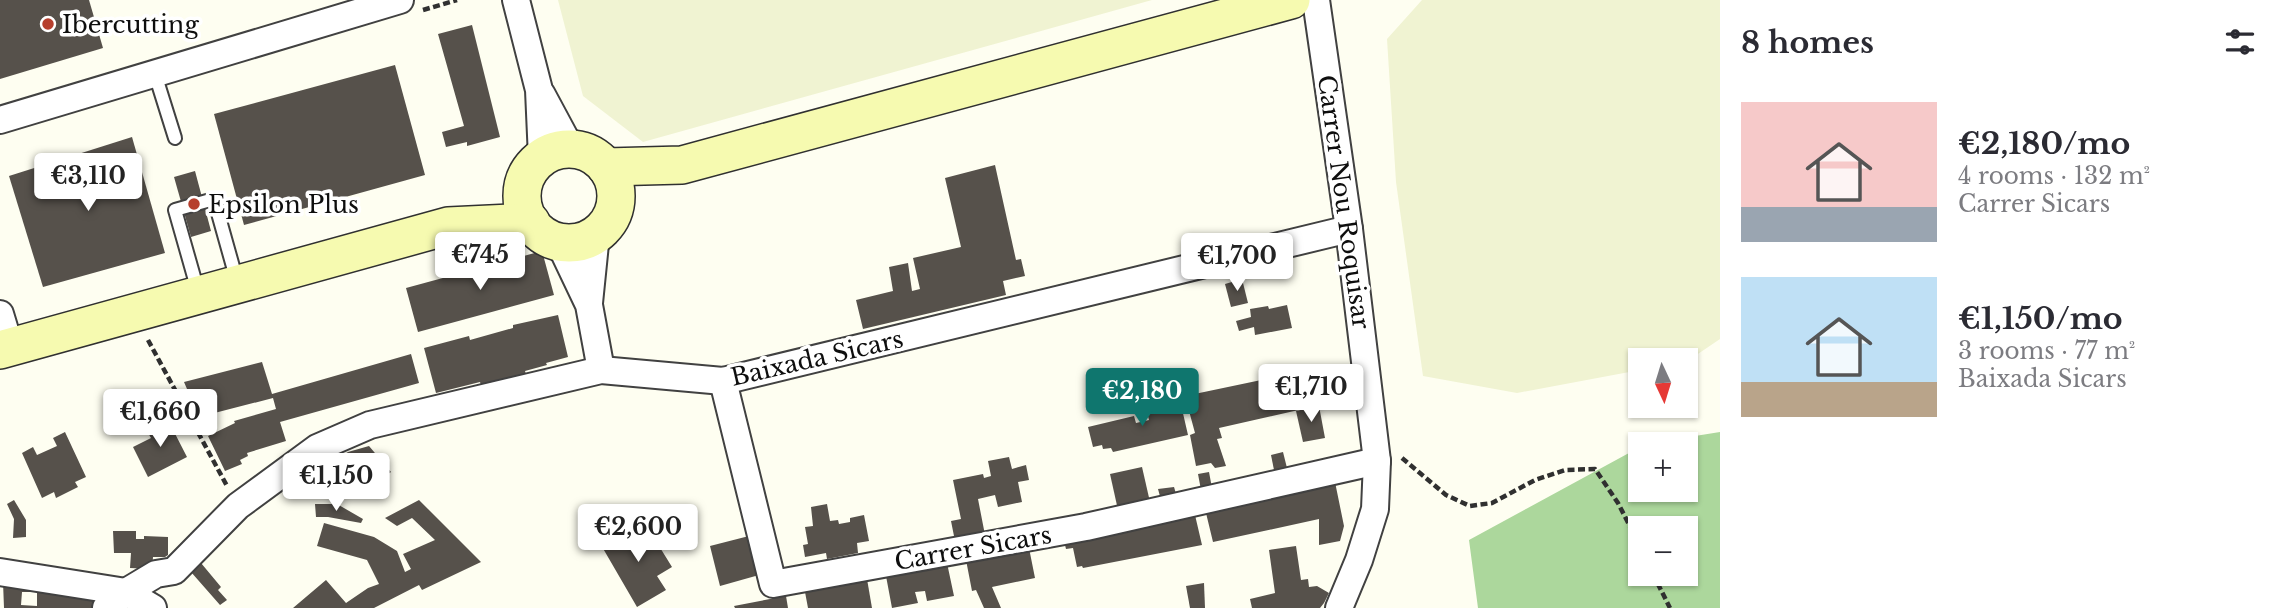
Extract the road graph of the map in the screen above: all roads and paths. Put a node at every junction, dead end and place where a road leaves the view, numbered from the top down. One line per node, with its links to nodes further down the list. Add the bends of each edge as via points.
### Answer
1 (400, 0): 5 (street)
2 (516, 0): 8 (street, via 539,90)
3 (1291, 0): 9 (street)
4 (1316, 0): 13 (street, Carrer Nou Roquisar)
5 (155, 74): 6 (street); 7 (lane)
6 (0, 120)
7 (174, 138)
8 (546, 164): 10 (street, via 590,154); 12 (street); 14 (street, via 523,205)
9 (682, 165): 10 (street); 11 (street)
10 (606, 167): 11 (street, via 615,184)
11 (615, 203): 15 (street, via 609,220)
12 (448, 226): 14 (street); 16 (street)
13 (1349, 229): 22 (street, Baixada Sicars); 23 (street, Carrer Nou Roquisar)
14 (545, 232): 15 (street, via 579,242); 18 (street)
15 (596, 234): 18 (street)
16 (238, 284): 17 (street); 17 (lane, via 215,199 175,210)
17 (199, 295): 19 (street)
18 (589, 305): 21 (street)
19 (132, 313): 20 (street); 24 (path)
20 (3, 337)
21 (601, 370): 22 (street, Baixada Sicars); 24 (street, Baixada Sicars, via 370,425 317,447)
22 (723, 381): 23 (street, Carrer Sicars, via 773,584 1086,527)
23 (1376, 451): 25 (path, via 1399,456 1446,495 1470,506 1492,503 1565,470 1595,469); 32 (street, Carrer Nou Roquisar, via 1375,509)
24 (238, 506): 26 (street, Baixada Sicars)
25 (1628, 521)
26 (174, 571): 29 (street, Baixada Sicars, via 156,574); 31 (street)
27 (0, 572): 29 (street)
28 (1659, 586): 33 (path)
29 (116, 600): 30 (street)
30 (153, 608)
31 (162, 608)
32 (1339, 608)
33 (1670, 608)

